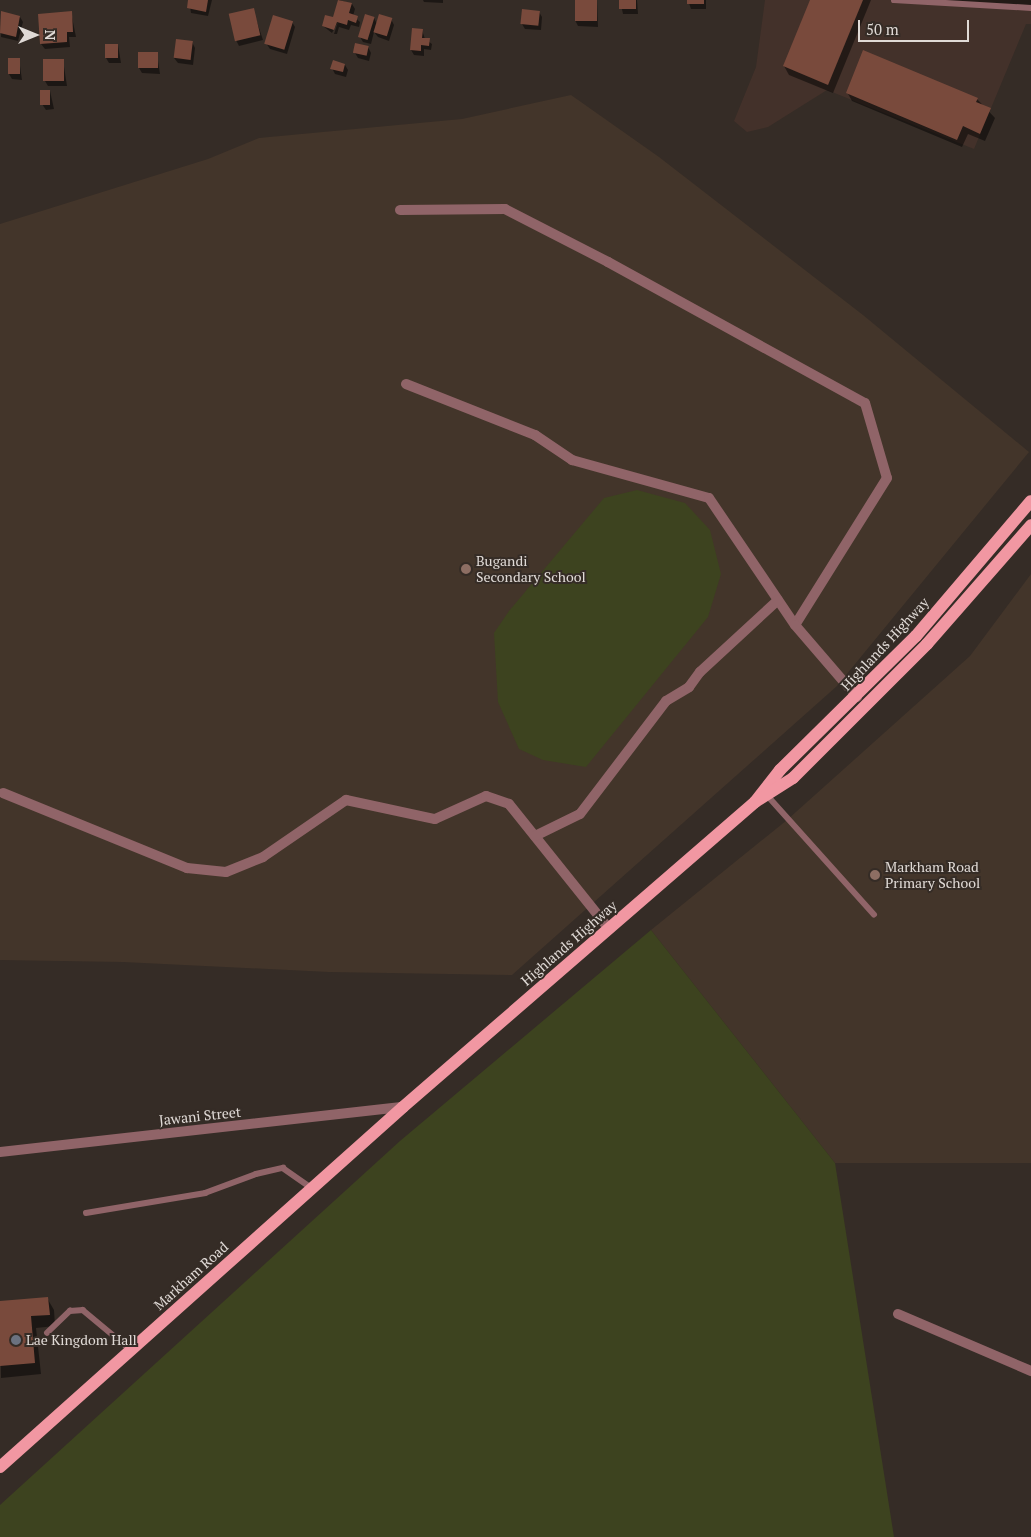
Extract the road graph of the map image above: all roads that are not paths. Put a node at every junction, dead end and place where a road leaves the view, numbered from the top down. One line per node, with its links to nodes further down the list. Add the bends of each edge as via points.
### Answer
1 (894, 0): 2 (lane)
2 (1031, 8)
3 (400, 210): 8 (street, via 505,209 865,403 887,478)
4 (406, 384): 7 (street, via 535,435 572,460 708,498)
5 (1031, 501): 9 (main road, Highlands Highway, via 916,636)
6 (1031, 525): 11 (main road, Highlands Highway, via 927,644 844,730 793,778)
7 (778, 600): 8 (street); 13 (street, via 700,672 689,687 666,701 580,814)
8 (795, 625): 9 (street)
9 (857, 697): 12 (main road, Highlands Highway, via 780,770)
10 (3, 793): 13 (street, via 187,868 226,872 263,857 346,800 435,820 486,796 509,804)
11 (768, 796): 12 (main road, Highlands Highway); 14 (lane)
12 (755, 802): 15 (main road, Highlands Highway)
13 (535, 836): 15 (street)
14 (874, 914)
15 (609, 929): 16 (main road, Highlands Highway)
16 (403, 1107): 17 (street, Jawani Street); 18 (main road, Markham Road)
17 (0, 1152)
18 (312, 1188): 19 (lane, via 283,1168 256,1174 205,1193); 22 (main road, Markham Road)
19 (86, 1213)
20 (898, 1314): 23 (street)
21 (47, 1333): 22 (lane, via 70,1311 83,1310)
22 (130, 1350): 24 (main road, Markham Road)
23 (1031, 1371)
24 (0, 1466)

